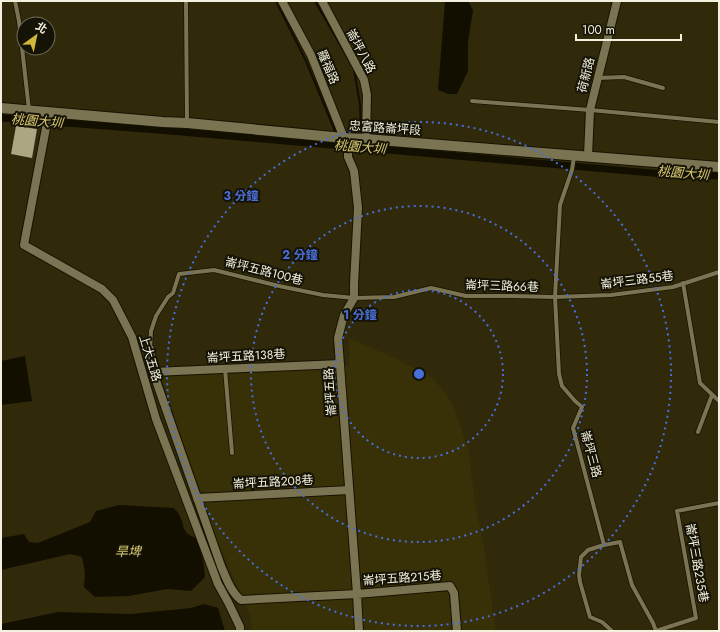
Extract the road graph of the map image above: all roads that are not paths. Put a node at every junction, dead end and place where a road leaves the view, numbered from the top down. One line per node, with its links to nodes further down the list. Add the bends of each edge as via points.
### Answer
1 (15, 1): 10 (lane)
2 (186, 1): 14 (lane)
3 (282, 1): 16 (street, 羅福路, via 311,55)
4 (322, 1): 15 (street, 崙坪八路, via 364,80 367,95)
5 (617, 1): 6 (street, 荷新路)
6 (598, 78): 7 (lane, via 624,77); 11 (street, 荷新路)
7 (663, 88)
8 (472, 101): 11 (lane)
9 (1, 108): 10 (street, 忠富路崙坪段)
10 (30, 110): 12 (street, 忠富路崙坪段)
11 (590, 110): 13 (lane); 17 (street, 荷新路)
12 (48, 114): 14 (street, 忠富路崙坪段); 38 (street, 上大五路, via 24,245 102,289 113,300 132,337 156,419 218,584)
13 (719, 122)
14 (187, 123): 16 (street, 忠富路崙坪段)
15 (366, 139): 16 (street, 忠富路崙坪段); 18 (street, 忠富路崙坪段)
16 (346, 141): 23 (street, via 348,157 354,171 358,208)
17 (588, 156): 18 (street, 忠富路崙坪段); 19 (street, 忠富路崙坪段)
18 (574, 157): 22 (lane, 崙坪三路, via 560,205)
19 (719, 167)
20 (719, 272): 21 (lane, 崙坪三路55巷)
21 (684, 283): 22 (lane, 崙坪三路55巷, via 673,287 611,295); 28 (lane, via 700,382)
22 (555, 297): 23 (lane, 崙坪三路66巷, via 466,296 431,288 394,297); 35 (lane, 崙坪三路, via 559,374 562,386 582,407 573,428)
23 (354, 298): 24 (lane, 崙坪五路100巷, via 323,295 214,270 179,274 173,293 156,316 151,331); 25 (street, 崙坪五路, via 344,314 338,338)
24 (150, 349): 27 (street)
25 (340, 364): 26 (street, 崙坪五路138巷); 32 (street, 崙坪五路)
26 (225, 369): 27 (street, 崙坪五路138巷); 31 (lane)
27 (153, 372): 33 (street)
28 (712, 395): 29 (lane); 30 (lane)
29 (719, 401)
30 (698, 432)
31 (232, 453)
32 (349, 490): 33 (street, 崙坪五路208巷); 37 (street, 崙坪五路)
33 (197, 498): 36 (street)
34 (719, 503): 43 (lane, 崙坪三路235巷, via 677,512 696,618)
35 (604, 545): 42 (lane, via 588,550 581,557 579,575 590,617 602,622); 43 (lane, via 620,542 632,585)
36 (232, 590): 37 (street, via 241,600); 38 (street)
37 (357, 594): 40 (street, 崙坪五路); 41 (street, 崙坪五路215巷, via 450,586 454,593)
38 (228, 602): 39 (street, 上大五路)
39 (240, 631)
40 (359, 631)
41 (457, 631)
42 (612, 631)
43 (656, 631)

